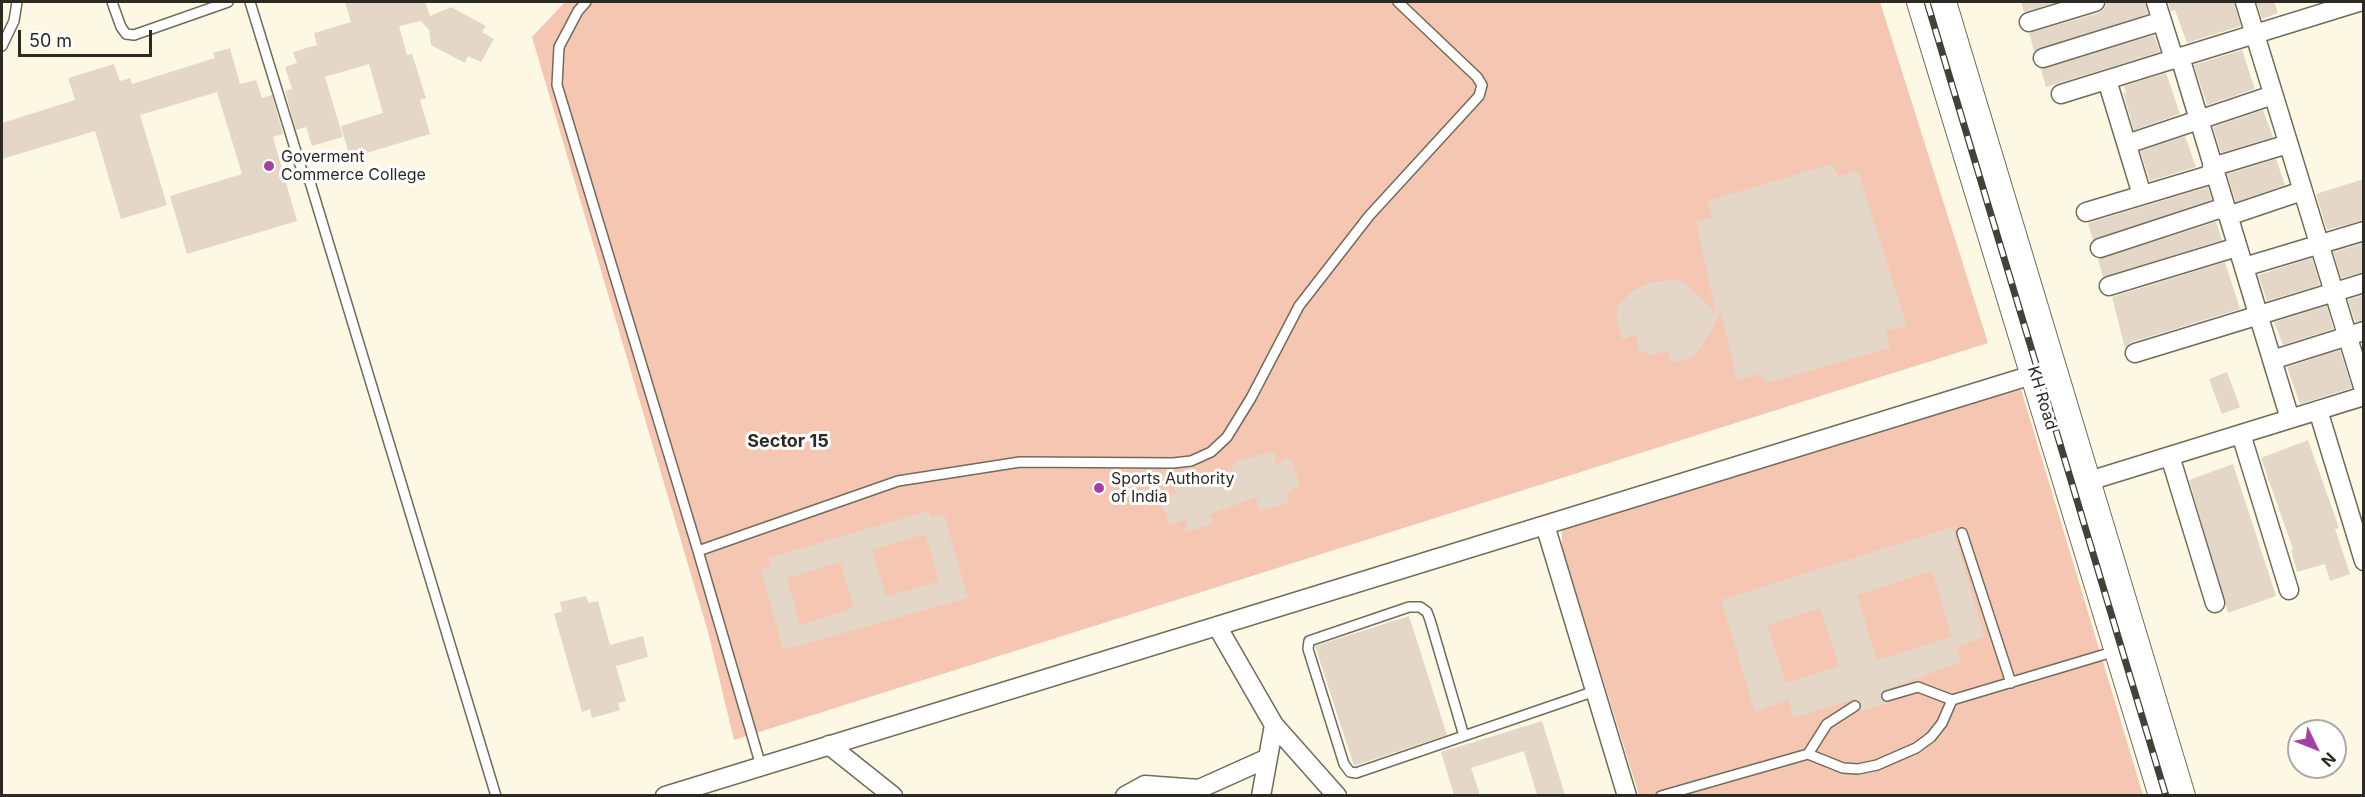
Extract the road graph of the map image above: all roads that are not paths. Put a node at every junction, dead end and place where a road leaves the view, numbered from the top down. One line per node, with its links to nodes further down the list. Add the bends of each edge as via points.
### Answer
1 (18, 2): 16 (lane)
2 (112, 2): 3 (lane, via 121,27 126,34 134,35)
3 (228, 2)
4 (250, 2): 69 (lane, via 302,171 310,182)
5 (586, 2): 52 (lane, via 559,47 557,85)
6 (1398, 2): 52 (lane, via 1477,77 1482,85 1479,96 1369,216 1299,306 1251,399 1227,437 1211,452 1191,461 1173,463 1020,462 898,481)
7 (1920, 2): 42 (main road, KH Road)
8 (1943, 2): 42 (main road, KH Road)
9 (2095, 2): 14 (street)
10 (2156, 2): 13 (street)
11 (2245, 2): 15 (street)
12 (2359, 2): 15 (street)
13 (2162, 21): 17 (street); 18 (street)
14 (2028, 22)
15 (2255, 34): 18 (street); 21 (street)
16 (2, 46)
17 (2043, 58)
18 (2177, 58): 19 (street); 22 (street)
19 (2107, 80): 20 (street); 23 (street)
20 (2061, 94)
21 (2273, 95): 22 (street); 24 (street)
22 (2199, 120): 23 (street); 25 (street)
23 (2127, 144): 27 (street)
24 (2288, 144): 25 (street); 26 (street)
25 (2213, 171): 27 (street); 28 (street)
26 (2302, 191): 28 (street); 31 (street)
27 (2142, 195): 29 (street)
28 (2227, 211): 32 (street); 33 (street)
29 (2086, 212)
30 (2364, 231): 31 (street)
31 (2318, 243): 34 (street); 37 (street)
32 (2237, 246): 34 (street); 36 (street)
33 (2100, 248)
34 (2244, 267): 38 (street)
35 (2364, 283): 37 (street)
36 (2109, 286)
37 (2333, 293): 38 (street); 39 (street)
38 (2258, 315): 40 (street); 41 (street)
39 (2355, 334): 41 (street); 43 (street)
40 (2135, 353)
41 (2272, 360): 46 (street)
42 (2045, 371): 49 (main road, KH Road); 50 (street)
43 (2364, 390)
44 (2364, 396): 45 (street)
45 (2318, 410): 46 (street); 53 (street)
46 (2290, 419): 47 (street)
47 (2241, 434): 48 (street); 54 (street)
48 (2170, 456): 49 (street); 55 (street)
49 (2079, 484): 57 (main road, KH Road)
50 (1545, 525): 56 (street); 59 (street)
51 (1962, 533): 58 (lane)
52 (698, 551): 68 (lane)
53 (2364, 561)
54 (2289, 590)
55 (2215, 603)
56 (1217, 626): 63 (street); 65 (street)
57 (2121, 634): 58 (lane); 77 (main road, KH Road); 78 (main road, KH Road)
58 (2011, 682): 61 (lane)
59 (1595, 691): 64 (lane); 75 (street)
60 (1887, 696): 61 (lane, via 1918,687)
61 (1952, 700): 66 (lane, via 1931,736 1916,748 1877,765 1843,768)
62 (1855, 706): 66 (lane, via 1827,724)
63 (1274, 725): 67 (street); 74 (street)
64 (1464, 736): 64 (lane, via 1350,772 1344,764 1311,659 1310,641 1419,607 1431,620)
65 (829, 745): 68 (street); 71 (street)
66 (1808, 754): 76 (lane)
67 (1268, 759): 72 (street, via 1199,789 1145,785); 73 (street)
68 (761, 766): 70 (street)
69 (496, 795)
70 (665, 795)
71 (893, 795)
72 (1125, 795)
73 (1261, 795)
74 (1338, 795)
75 (1627, 795)
76 (1661, 795)
77 (2162, 795)
78 (2182, 795)

